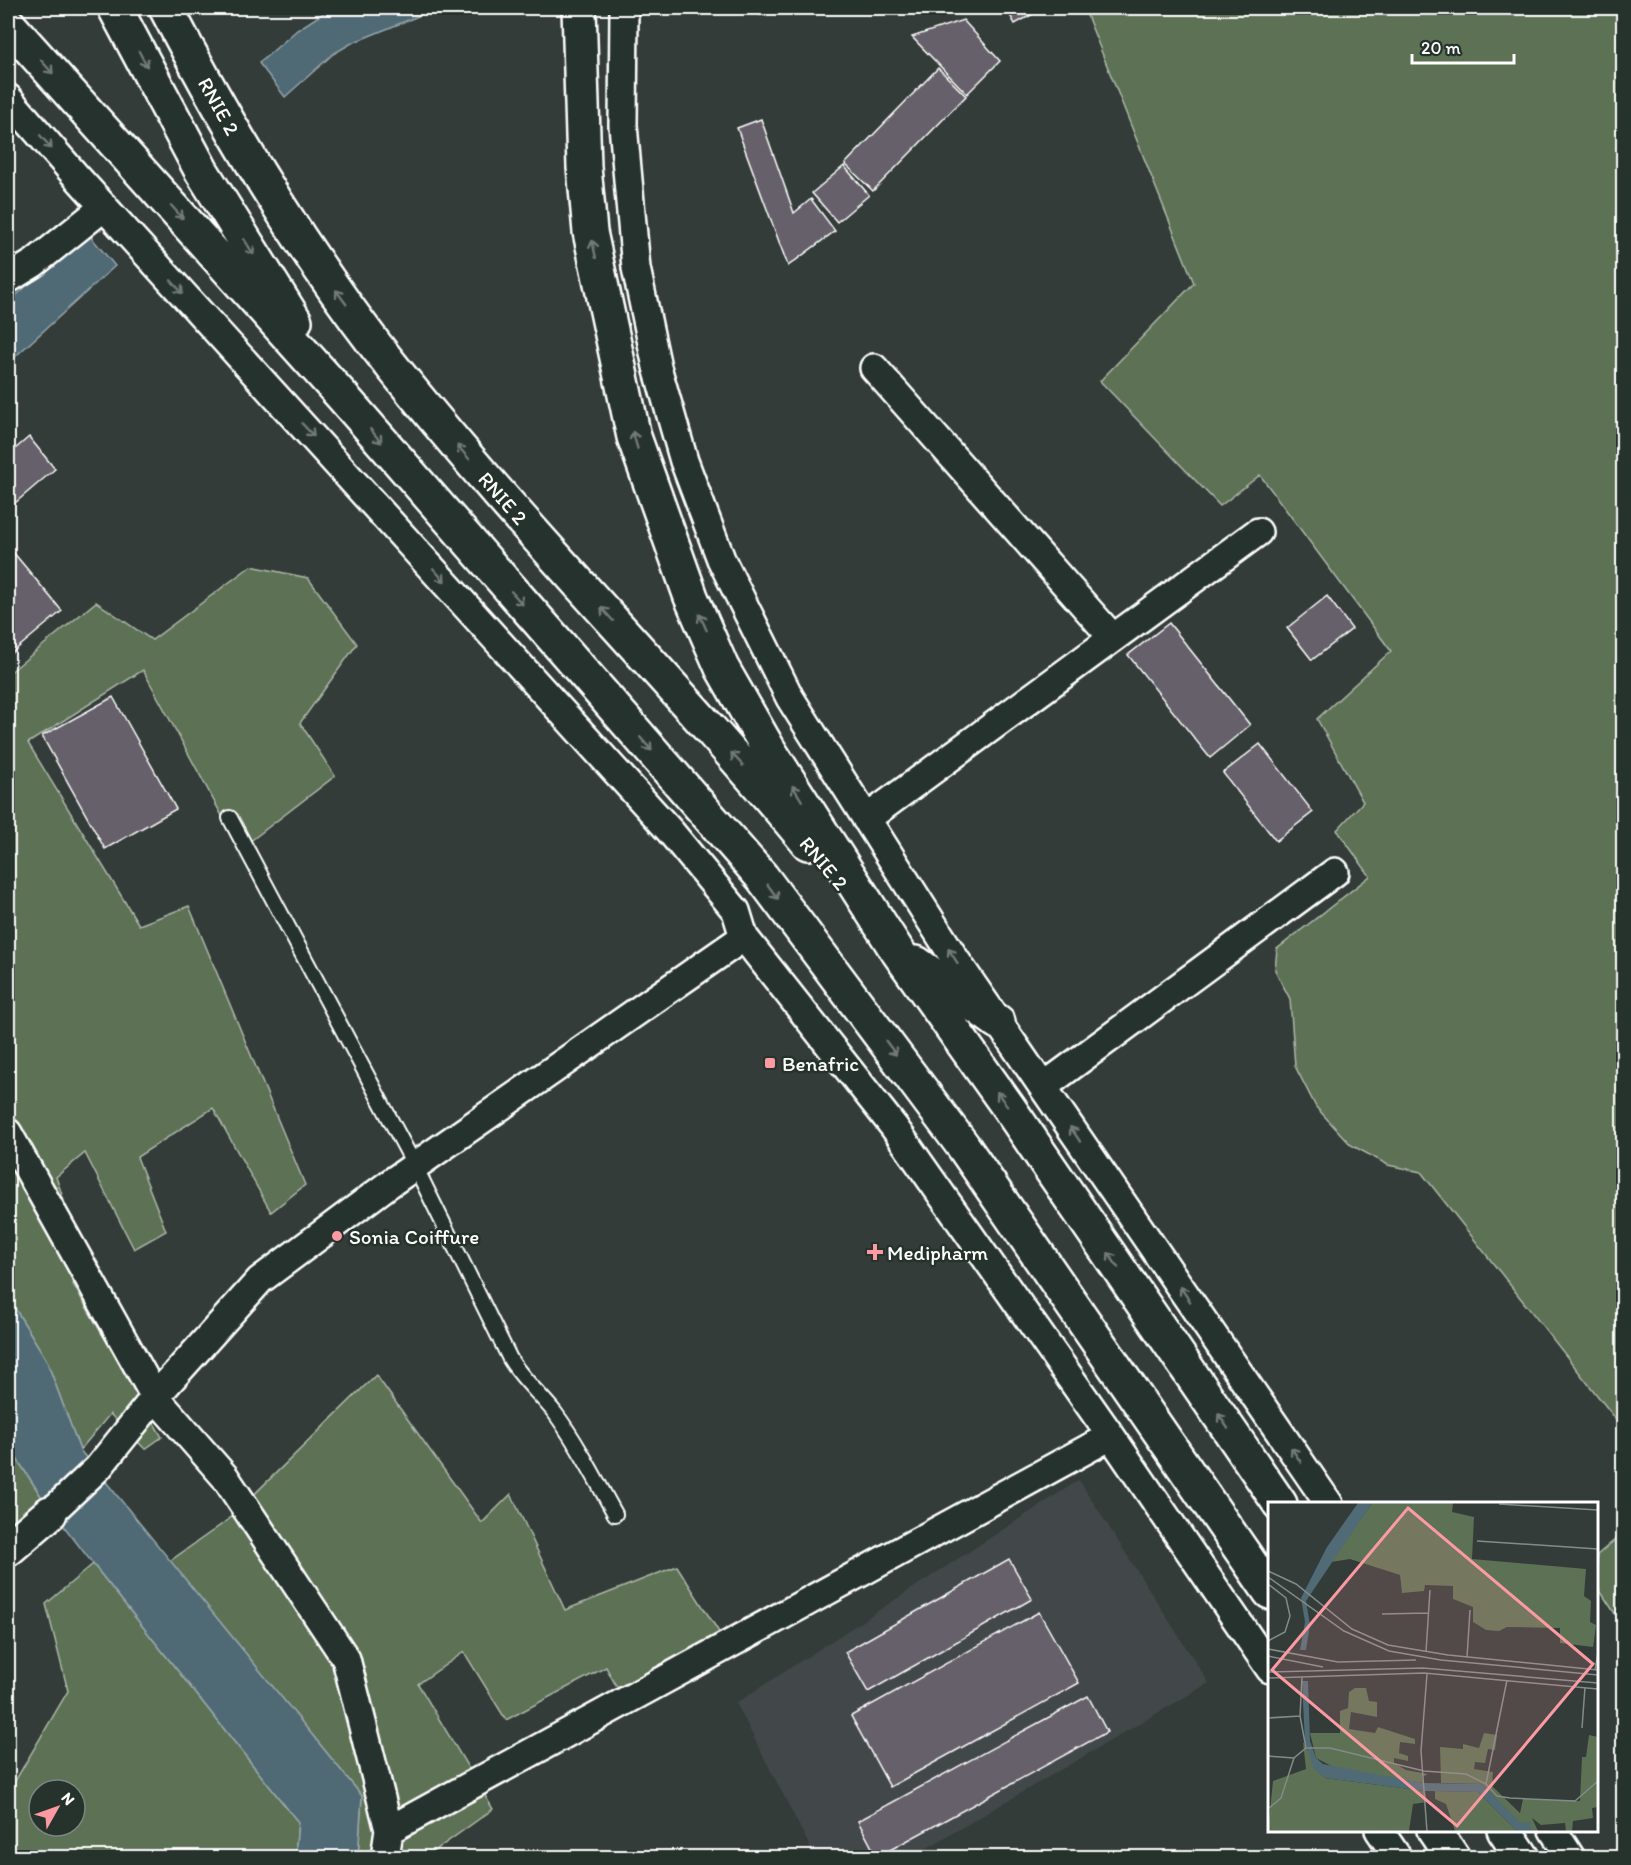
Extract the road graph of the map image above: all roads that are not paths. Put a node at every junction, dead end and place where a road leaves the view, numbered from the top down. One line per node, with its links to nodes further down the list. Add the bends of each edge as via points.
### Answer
1 (116, 8): 10 (main road, one-way to 10, via 201,170)
2 (166, 8): 17 (main road, RNIE 2 / RNIE 2, one-way to 2, via 758,783 460,449 376,345 296,234)
3 (579, 8): 17 (main road, one-way to 3, via 769,750 722,668 691,597 634,437 590,232)
4 (624, 8): 14 (street, via 623,125 636,268 657,367 684,461 721,559 790,698)
5 (8, 24): 10 (main road, one-way to 10)
6 (8, 98): 7 (street, one-way to 7)
7 (104, 207): 8 (street); 16 (street, one-way to 16, via 670,831 736,911)
8 (8, 279)
9 (874, 368): 12 (street)
10 (343, 398): 29 (main road, one-way to 29, via 762,877 963,1146)
11 (1258, 532): 12 (street)
12 (1113, 638): 14 (street)
13 (230, 818): 21 (lane)
14 (866, 819): 18 (street, one-way to 14)
15 (1335, 873): 19 (street)
16 (744, 937): 21 (street); 23 (street, via 894,1127)
17 (896, 949): 18 (main road); 24 (main road, one-way to 17)
18 (998, 1022): 19 (street)
19 (1043, 1087): 25 (street, one-way to 19)
20 (8, 1133): 22 (street)
21 (415, 1166): 22 (street, via 260,1280); 27 (lane, via 510,1359 567,1430)
22 (155, 1397): 26 (street, via 98,1468); 31 (street, via 225,1477 346,1659)
23 (1111, 1436): 30 (street); 31 (street)
24 (1279, 1502)
25 (1328, 1502)
26 (50, 1513): 28 (main road)
27 (615, 1514)
28 (8, 1549)
29 (1268, 1591)
30 (1268, 1668)
31 (389, 1830): 36 (street)
32 (1380, 1832): 37 (street)
33 (1435, 1832): 38 (main road)
34 (1505, 1832): 39 (main road)
35 (1554, 1832): 40 (street)
36 (385, 1857)
37 (1398, 1857)
38 (1453, 1857)
39 (1523, 1857)
40 (1571, 1857)

